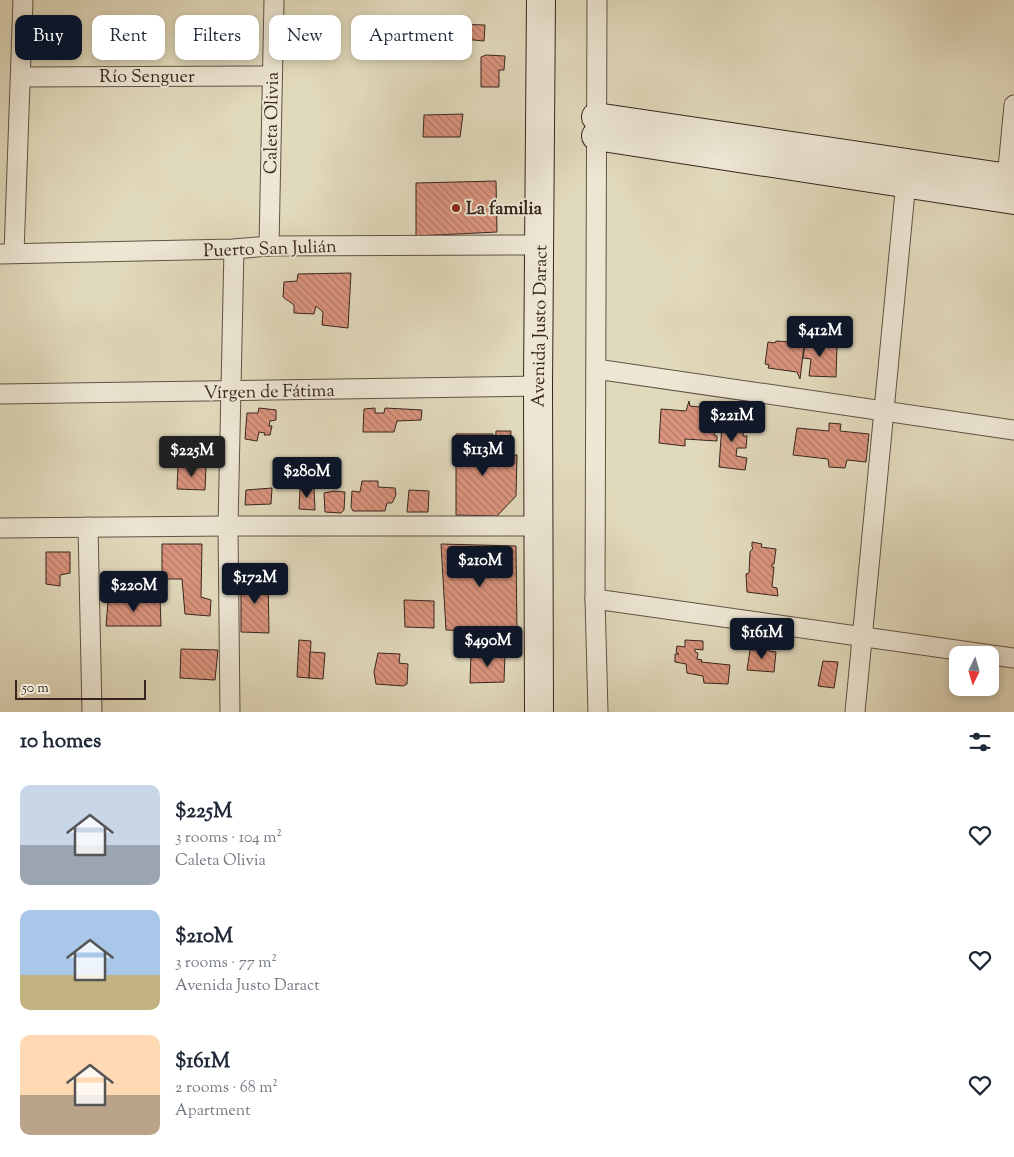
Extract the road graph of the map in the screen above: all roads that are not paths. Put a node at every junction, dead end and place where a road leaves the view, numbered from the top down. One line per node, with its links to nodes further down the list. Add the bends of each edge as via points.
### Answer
1 (23, 0): 6 (street)
2 (274, 0): 5 (street, Caleta Olivia)
3 (541, 0): 11 (main road, Avenida Justo Daract)
4 (597, 0): 8 (street)
5 (272, 76): 6 (street, Río Senguer); 12 (street, Caleta Olivia)
6 (21, 77): 14 (street)
7 (1014, 106): 10 (street)
8 (596, 127): 9 (main road); 15 (street)
9 (907, 173): 10 (main road); 19 (street)
10 (1010, 189)
11 (540, 245): 12 (street, Puerto San Julián); 16 (main road, Avenida Justo Daract)
12 (269, 246): 13 (street, Puerto San Julián)
13 (234, 249): 14 (street, Puerto San Julián); 17 (street)
14 (7, 254)
15 (596, 369): 19 (street); 25 (street)
16 (538, 386): 17 (street, Vírgen de Fátima); 22 (main road, Avenida Justo Daract)
17 (230, 391): 18 (street, Vírgen de Fátima); 21 (street)
18 (0, 394)
19 (883, 411): 20 (street); 26 (street)
20 (1014, 430)
21 (228, 526): 22 (street); 23 (street); 29 (street)
22 (538, 526): 30 (main road, Avenida Justo Daract)
23 (88, 527): 24 (street); 28 (street)
24 (0, 528)
25 (596, 599): 26 (street); 31 (street)
26 (861, 636): 27 (street); 32 (street)
27 (1014, 658)
28 (92, 712)
29 (230, 712)
30 (539, 712)
31 (598, 712)
32 (854, 712)

